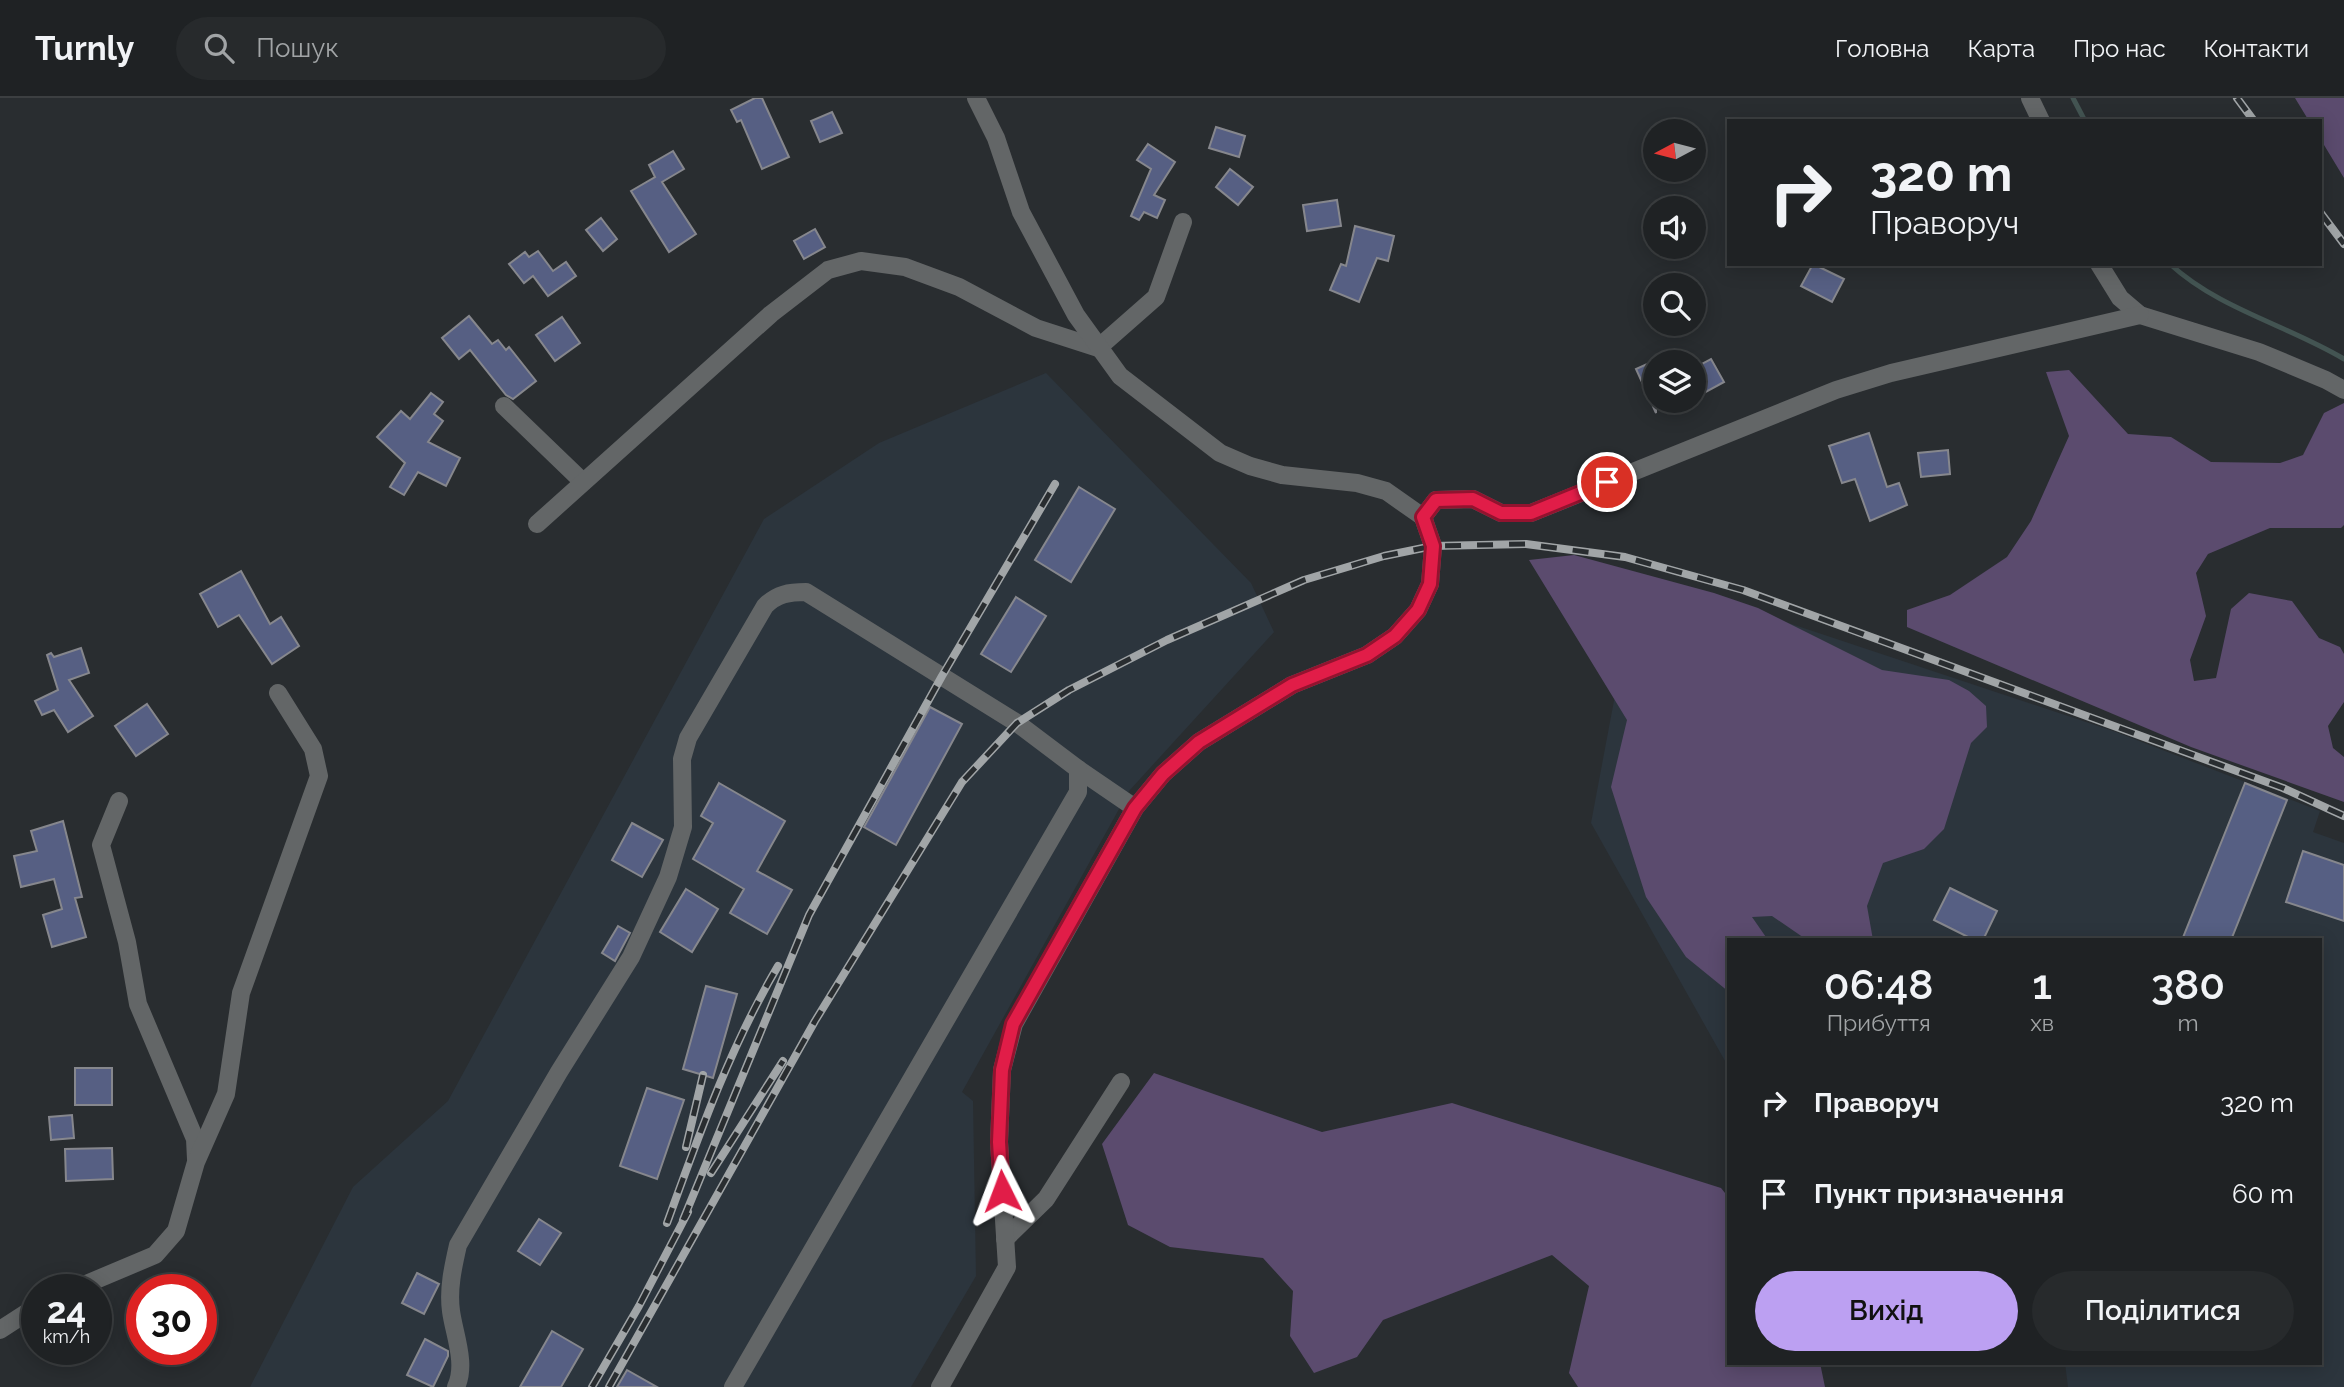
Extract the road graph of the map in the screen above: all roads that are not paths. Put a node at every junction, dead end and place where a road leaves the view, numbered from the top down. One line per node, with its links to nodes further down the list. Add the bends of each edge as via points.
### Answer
1 (976, 98): 7 (street, via 996,138 1021,212)
2 (2029, 98): 3 (street)
3 (2040, 119)
4 (1183, 222): 7 (street, via 1156,297)
5 (2100, 266): 6 (street, via 2120,299)
6 (2140, 315): 8 (street, via 2259,352); 11 (street, via 1836,390 1531,513 1501,513 1473,499 1451,498 1436,500)
7 (1098, 348): 10 (street, via 1036,328 959,287 905,267 861,261 811,280); 11 (street, via 1120,376 1220,453 1282,475 1357,483 1385,491)
8 (2344, 390)
9 (504, 406): 10 (street)
10 (583, 482): 12 (street)
11 (1423, 517): 16 (street, via 1433,546 1430,584 1418,610 1395,636 1367,655 1292,685 1199,742 1163,774)
12 (537, 524)
13 (278, 693): 18 (street, via 313,749 319,776 242,993 226,1094)
14 (1077, 769): 16 (street); 23 (street, via 1017,723 806,593 775,596 688,738 682,759 683,827 668,877 631,957 458,1245 451,1288 459,1341 460,1381); 24 (street, via 1078,792 1072,804)
15 (119, 801): 18 (street, via 101,845 138,1004 195,1139)
16 (1135, 808): 19 (street, via 1013,1024 1002,1070 999,1142)
17 (1121, 1082): 19 (street, via 1046,1199)
18 (196, 1162): 20 (street, via 176,1231 155,1255)
19 (1005, 1240): 25 (street, via 1007,1267)
20 (110, 1274)
21 (21, 1316): 22 (street)
22 (0, 1330)
23 (456, 1387)
24 (733, 1387)
25 (940, 1387)

